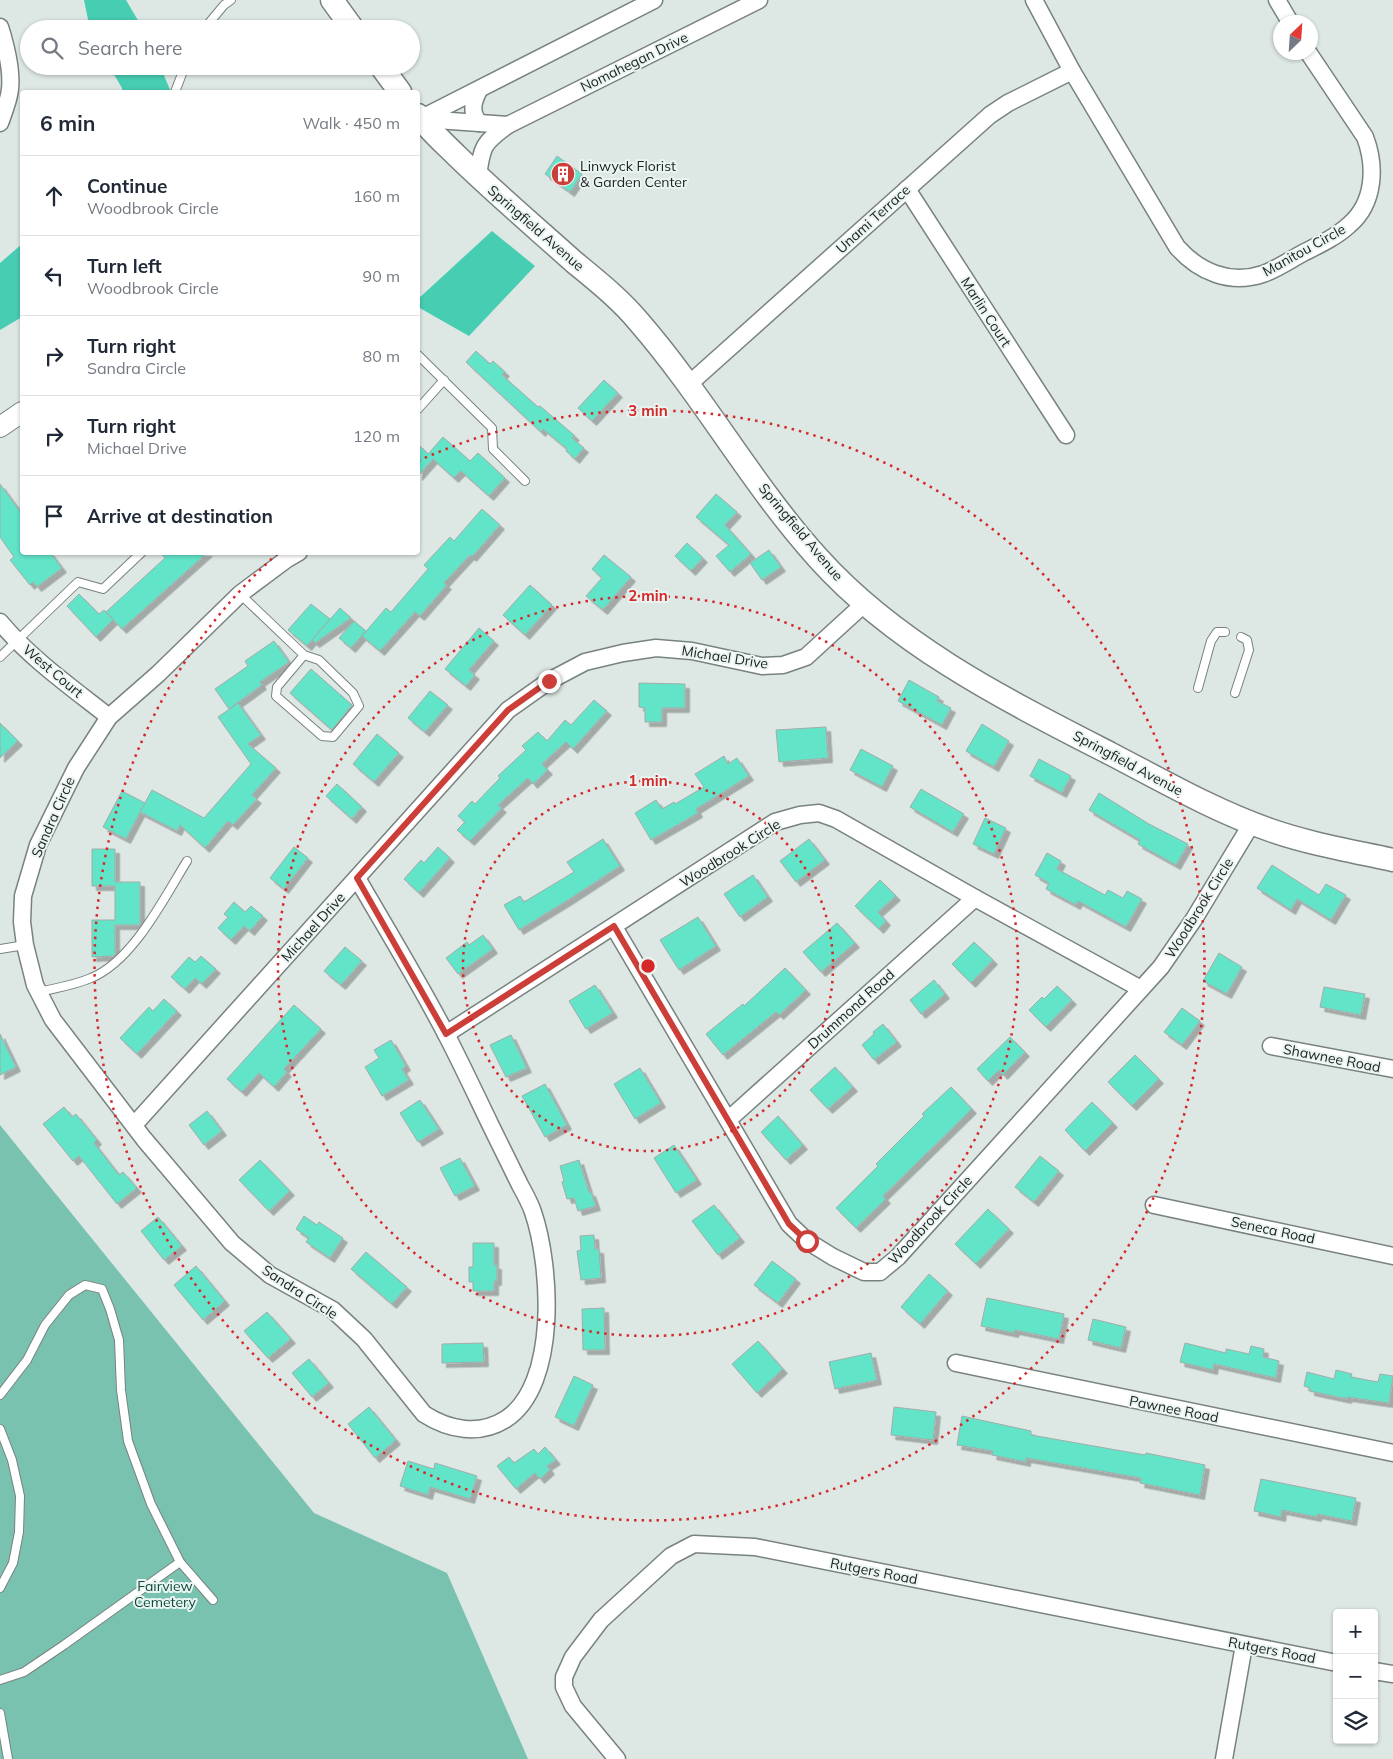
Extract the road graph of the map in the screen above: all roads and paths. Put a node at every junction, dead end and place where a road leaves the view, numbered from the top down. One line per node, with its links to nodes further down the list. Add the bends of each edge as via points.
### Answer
1 (232, 0): 8 (lane)
2 (332, 0): 9 (main road)
3 (654, 0): 17 (street)
4 (760, 0): 23 (street, Nomahegan Drive)
5 (1034, 0): 12 (street, Manitou Circle)
6 (1277, 0): 7 (street)
7 (1286, 15)
8 (212, 20)
9 (346, 20)
10 (0, 28): 21 (street, via 10,89)
11 (1313, 60): 12 (street, Manitou Circle, via 1365,137 1370,152 1371,184 1359,213 1349,225 1271,270 1246,278 1230,278 1208,271 1188,259 1177,247)
12 (1072, 71): 25 (street, Unami Terrace, via 990,115)
13 (182, 75): 15 (lane)
14 (388, 75): 16 (main road)
15 (176, 90)
16 (399, 90)
17 (479, 90): 18 (street); 22 (street, via 472,108)
18 (420, 117)
19 (420, 118): 22 (street)
20 (420, 120): 24 (main road, Springfield Avenue)
21 (0, 123)
22 (479, 123): 23 (street)
23 (508, 125): 24 (street, Nomahegan Drive, via 490,138 482,149)
24 (478, 176): 28 (main road, Springfield Avenue, via 613,295 638,320)
25 (906, 189): 28 (street, Unami Terrace); 32 (street, Marlin Court)
26 (420, 357): 27 (lane)
27 (444, 380): 29 (lane); 33 (lane, via 492,428 493,449)
28 (688, 385): 37 (main road, Springfield Avenue, via 785,518 818,558)
29 (420, 408)
30 (20, 413): 31 (street)
31 (0, 427)
32 (1066, 435)
33 (526, 481)
34 (139, 555): 41 (lane, via 103,589 78,582)
35 (293, 555): 36 (street, Sandra Circle)
36 (240, 594): 42 (lane); 46 (street, Sandra Circle)
37 (865, 603): 47 (main road, Springfield Avenue, via 901,633 963,673 1190,796); 50 (street, Michael Drive, via 806,658 782,664 762,666 692,651 656,648 585,662 556,677 508,710)
38 (0, 622): 41 (street, West Court)
39 (1225, 632): 44 (lane, via 1217,632 1210,641)
40 (1241, 637): 45 (lane, via 1247,640 1249,650)
41 (17, 641): 43 (lane); 46 (street, West Court)
42 (304, 655): 42 (lane, via 319,660 353,693 359,706 333,737 322,736 276,696 277,687)
43 (0, 657)
44 (1198, 688)
45 (1234, 693)
46 (109, 717): 53 (street, Sandra Circle, via 76,768 38,845 23,896)
47 (1252, 824): 48 (main road, Springfield Avenue, via 1304,840); 55 (street, Woodbrook Circle, via 1194,919 1161,967)
48 (1393, 860)
49 (187, 861): 56 (lane, via 143,933 117,962 92,978)
50 (357, 878): 57 (street, Sandra Circle); 61 (street, Michael Drive)
51 (974, 898): 52 (street, Woodbrook Circle, via 836,819 819,813 800,814 775,822); 55 (street, Woodbrook Circle); 60 (street, Drummond Road)
52 (614, 926): 57 (street, Woodbrook Circle); 60 (street, Woodbrook Circle)
53 (25, 945): 54 (lane); 56 (street, Sandra Circle)
54 (0, 949)
55 (1141, 989): 60 (street, Woodbrook Circle, via 898,1257 880,1272 864,1272 833,1257 807,1241 789,1224)
56 (39, 992): 61 (street, Sandra Circle, via 53,1020)
57 (446, 1034): 61 (street, Sandra Circle, via 533,1212 543,1252 547,1308 545,1345 526,1399 505,1419 492,1426 464,1430 436,1422 424,1414 364,1339 333,1310 270,1275 232,1243)
58 (1271, 1046): 59 (street, Shawnee Road)
59 (1393, 1070)
60 (728, 1120)
61 (134, 1125)
62 (1154, 1205): 63 (street, Seneca Road)
63 (1393, 1256)
64 (956, 1363): 67 (street, Pawnee Road)
65 (0, 1395): 68 (lane, via 27,1360 45,1325 69,1296 85,1285 102,1289 119,1340 128,1441 151,1504)
66 (0, 1429): 69 (lane, via 12,1460 20,1496 14,1563)
67 (1393, 1453)
68 (180, 1562): 70 (lane); 75 (lane, via 24,1672)
69 (0, 1588)
70 (213, 1600)
71 (1244, 1645): 72 (street, Rutgers Road); 78 (street, Rutgers Road, via 756,1548 694,1544 671,1556 601,1620 573,1657 564,1676 564,1688 573,1706); 79 (street)
72 (1333, 1662)
73 (1378, 1672): 74 (street)
74 (1393, 1674)
75 (0, 1680)
76 (0, 1713): 77 (lane)
77 (8, 1759)
78 (617, 1759)
79 (1224, 1759)

